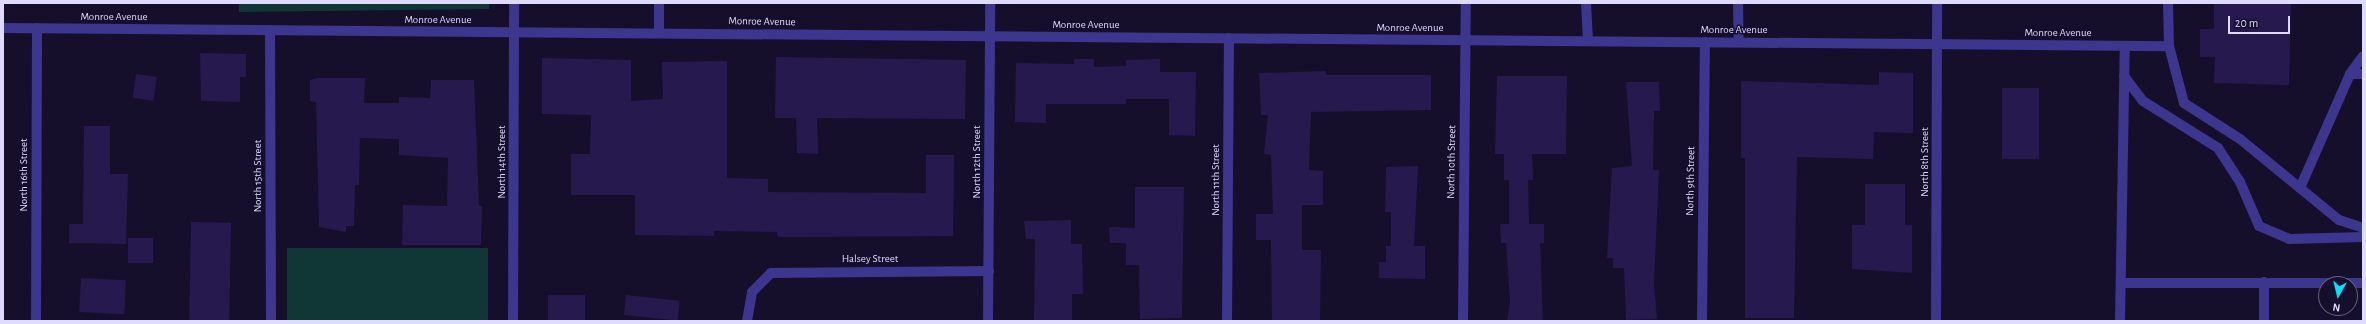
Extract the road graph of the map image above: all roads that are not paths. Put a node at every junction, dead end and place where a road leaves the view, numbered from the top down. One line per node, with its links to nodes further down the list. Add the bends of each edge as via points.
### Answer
1 (514, 3): 12 (street, North 14th Street)
2 (659, 3): 13 (street)
3 (990, 3): 14 (street, North 12th Street)
4 (1466, 3): 16 (street, North 10th Street)
5 (1586, 3): 17 (street)
6 (1738, 3): 19 (street)
7 (1937, 3): 20 (street, North 8th Street)
8 (2168, 3): 22 (street)
9 (3, 28): 10 (street, Monroe Avenue)
10 (37, 28): 11 (street, Monroe Avenue); 34 (street, North 16th Street)
11 (270, 30): 12 (street, Monroe Avenue); 35 (street, North 15th Street)
12 (514, 32): 13 (street, Monroe Avenue); 36 (street, North 14th Street)
13 (659, 33): 14 (street, Monroe Avenue)
14 (990, 36): 15 (street, Monroe Avenue); 30 (street, North 12th Street)
15 (1229, 38): 16 (street, Monroe Avenue); 39 (street, North 11th Street)
16 (1466, 40): 17 (street, Monroe Avenue); 40 (street, North 10th Street)
17 (1588, 41): 18 (street, Monroe Avenue)
18 (1705, 42): 19 (street, Monroe Avenue); 41 (street, North 9th Street)
19 (1739, 42): 20 (street, Monroe Avenue)
20 (1937, 44): 21 (street, Monroe Avenue); 42 (street, North 8th Street)
21 (2125, 46): 22 (street, Monroe Avenue); 26 (street)
22 (2169, 46): 27 (street, via 2184,103 2240,139)
23 (2363, 56): 24 (street)
24 (2350, 74): 25 (street); 27 (street)
25 (2363, 74)
26 (2124, 76): 29 (street, via 2143,100 2218,148 2240,182 2259,226 2289,239); 32 (street)
27 (2300, 188): 28 (street, via 2339,220)
28 (2363, 228)
29 (2363, 236)
30 (989, 270): 37 (street, Halsey Street, via 771,272 756,284 748,302); 38 (street, North 12th Street)
31 (2264, 282): 32 (street); 33 (street); 44 (street)
32 (2121, 283): 43 (street)
33 (2363, 283)
34 (36, 321)
35 (271, 321)
36 (513, 321)
37 (747, 321)
38 (988, 321)
39 (1227, 321)
40 (1463, 321)
41 (1702, 321)
42 (1936, 321)
43 (2120, 321)
44 (2264, 321)

